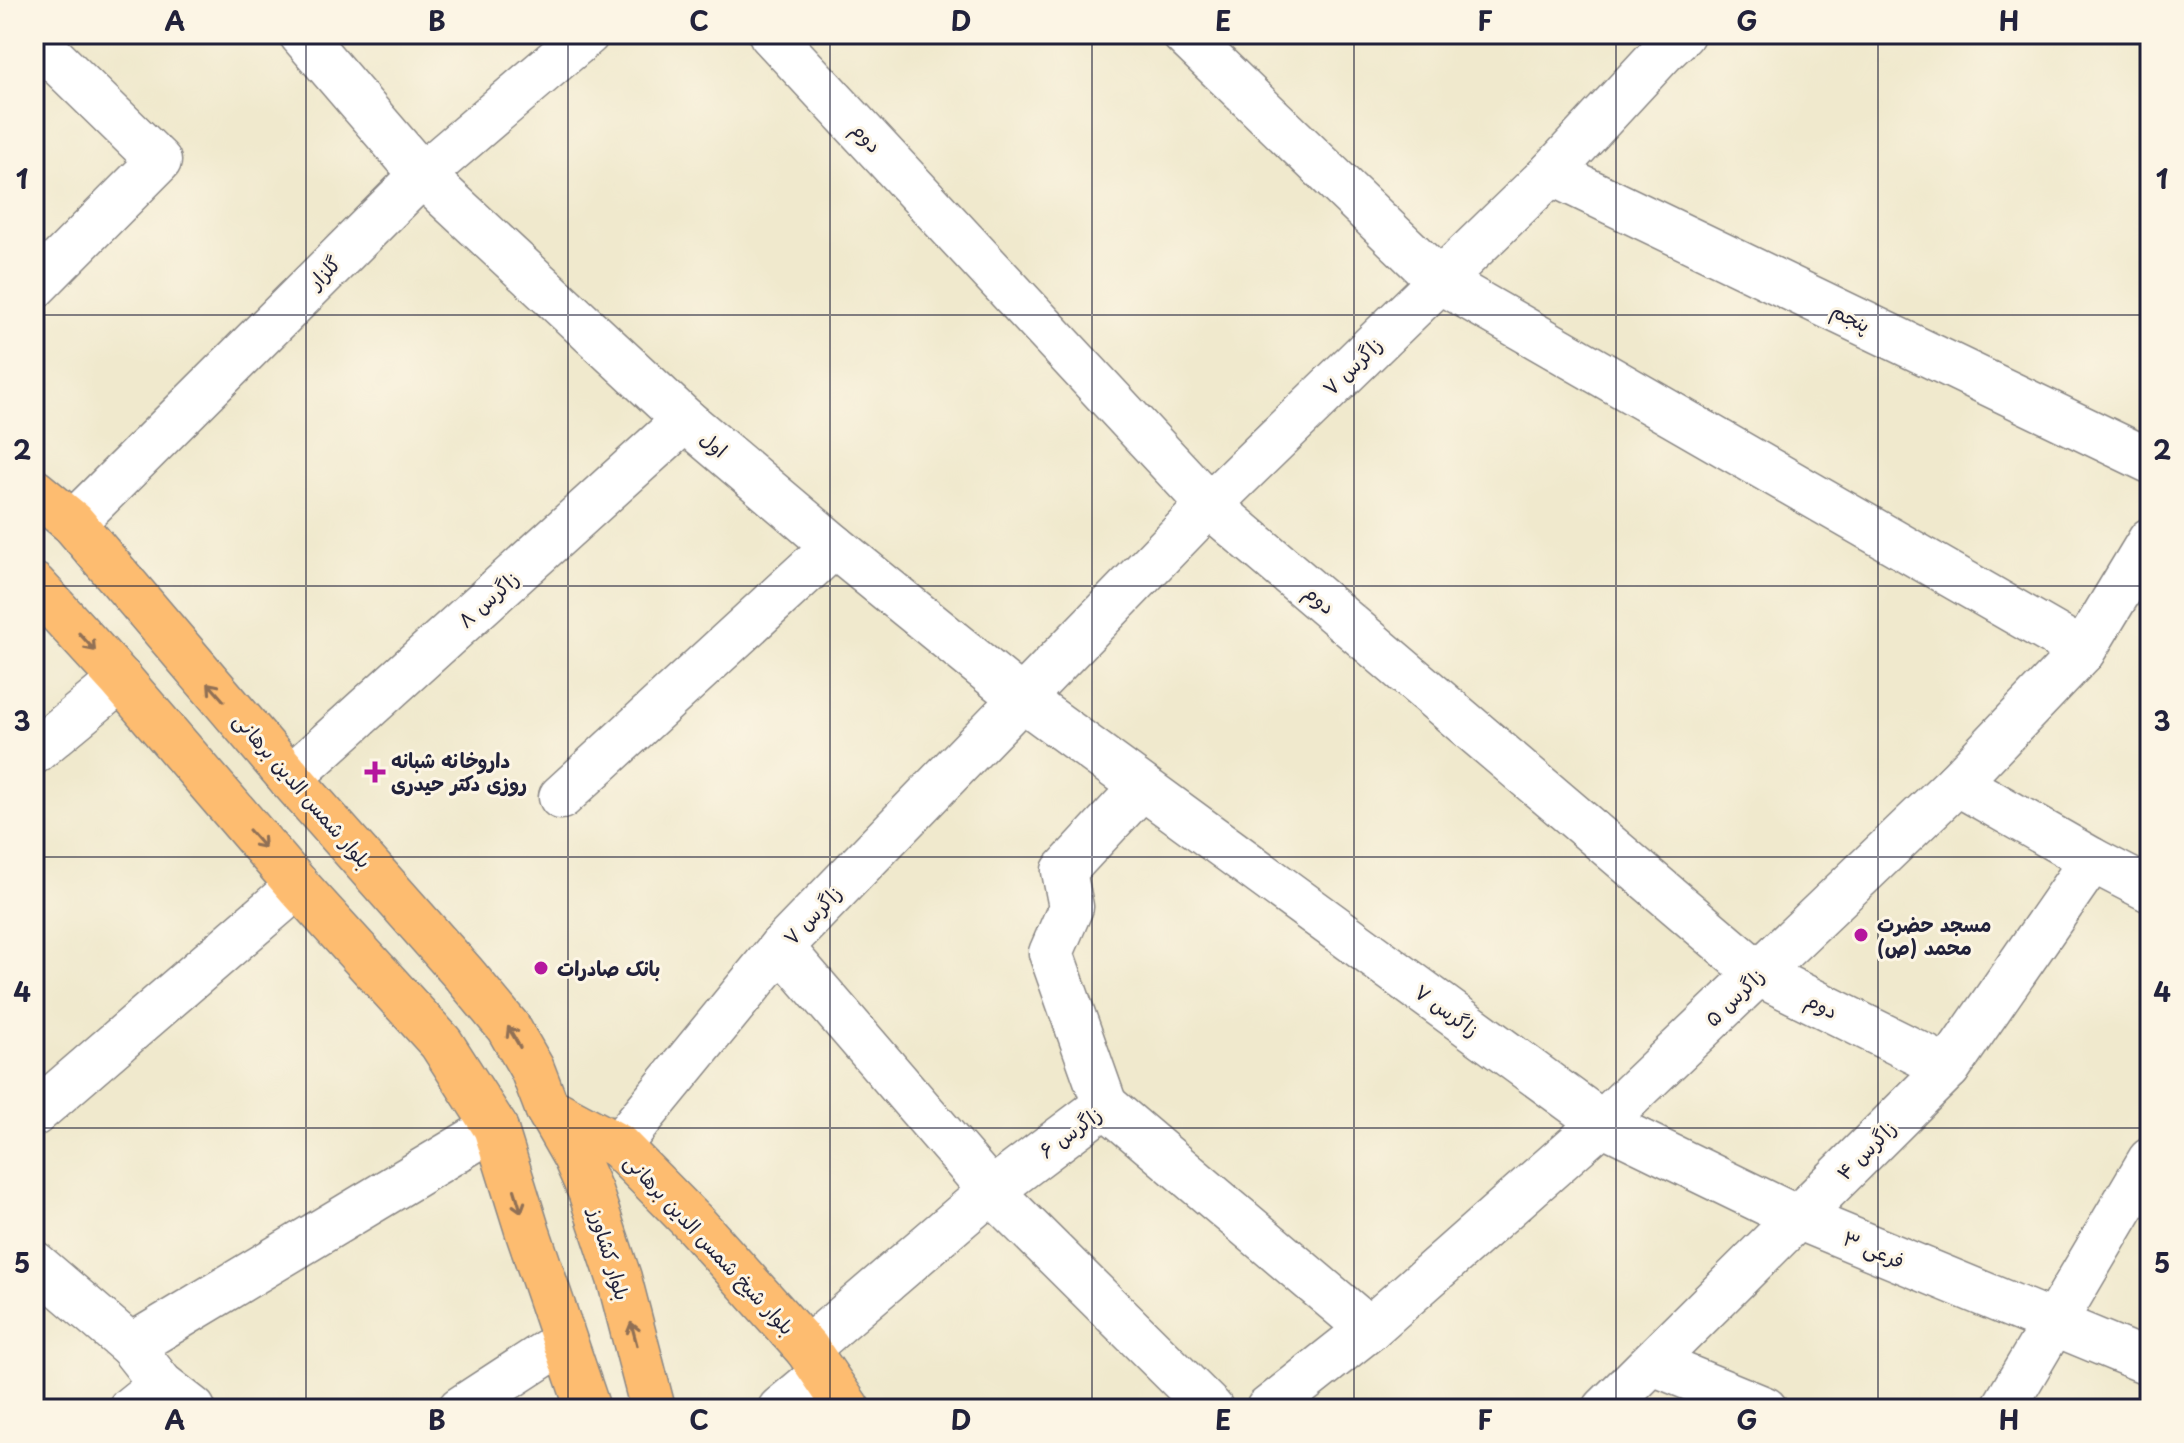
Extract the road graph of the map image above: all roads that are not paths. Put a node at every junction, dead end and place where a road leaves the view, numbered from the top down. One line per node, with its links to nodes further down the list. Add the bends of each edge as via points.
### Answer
1 (301, 34): 8 (street, اول)
2 (587, 34): 8 (street, گلزار)
3 (771, 34): 14 (street, دوم)
4 (1184, 34): 9 (street)
5 (34, 39): 10 (street, via 159,161)
6 (1663, 40): 7 (street, زاگرس ۷)
7 (1551, 173): 9 (street, زاگرس ۷); 12 (street, پنجم)
8 (422, 175): 11 (street, اول); 15 (street, گلزار)
9 (1440, 281): 14 (street, زاگرس ۷); 19 (street)
10 (34, 287)
11 (685, 420): 17 (street, اول); 23 (street, زاگرس ۸)
12 (2150, 461)
13 (34, 491): 15 (main road, بلوار شمس الدین برهانی)
14 (1209, 505): 21 (street, زاگرس ۷); 31 (street, دوم)
15 (73, 523): 23 (main road, بلوار شمس الدین برهانی, one-way to 15)
16 (2150, 540): 19 (street, زاگرس ۵)
17 (834, 546): 21 (street, اول); 26 (street)
18 (34, 585): 20 (main road, one-way to 20)
19 (2083, 651): 24 (street, زاگرس ۵)
20 (121, 680): 22 (street); 28 (main road, one-way to 28)
21 (1021, 698): 25 (street, زاگرس ۷); 30 (street, زاگرس ۷)
22 (34, 752)
23 (290, 778): 34 (main road, بلوار شمس الدین برهانی, one-way to 23, via 508,1027)
24 (1957, 783): 27 (street); 31 (street, زاگرس ۵)
25 (1142, 787): 33 (street, via 1064,871 1071,907 1051,953); 36 (street, زاگرس ۷)
26 (561, 797)
27 (2092, 860): 29 (street); 32 (street, ۴ زاگرس)
28 (298, 886): 35 (street); 37 (main road, via 441,1043)
29 (2150, 890)
30 (781, 947): 38 (street, زاگرس ۷); 40 (street)
31 (1759, 974): 32 (street, دوم); 36 (street, زاگرس ۵)
32 (1948, 1068): 41 (street, ۴ زاگرس)
33 (1105, 1105): 40 (street, زاگرس ۶); 44 (street, زاگرس ۶)
34 (547, 1108): 38 (main road, بلوار شیخ شمس الدین برهانی); 53 (main road, بلوار کشاورز, one-way to 34, via 590,1191)
35 (34, 1114)
36 (1602, 1123): 41 (street, فرعی ۳); 44 (street, زاگرس ۵)
37 (495, 1127): 45 (main road, one-way to 45); 46 (street)
38 (618, 1146): 47 (main road, بلوار شیخ شمس الدین برهانی, via 695,1224)
39 (2150, 1160): 43 (street)
40 (991, 1191): 47 (street, زاگرس ۶); 56 (street)
41 (1798, 1217): 43 (street, فرعی ۳); 48 (street, ۴ زاگرس)
42 (34, 1263): 46 (street)
43 (2053, 1323): 49 (street, فرعی ۳); 60 (street)
44 (1369, 1329): 57 (street, زاگرس ۵)
45 (564, 1341): 51 (street); 52 (main road)
46 (131, 1346): 50 (street)
47 (815, 1361): 54 (street, زاگرس ۶); 55 (main road, بلوار شیخ شمس الدین برهانی)
48 (1653, 1363): 58 (street, ۴ زاگرس); 59 (street)
49 (2150, 1363)
50 (161, 1401)
51 (460, 1409)
52 (588, 1409)
53 (653, 1409)
54 (780, 1409)
55 (848, 1409)
56 (1211, 1409)
57 (1268, 1409)
58 (1605, 1409)
59 (1765, 1409)
60 (2003, 1409)

